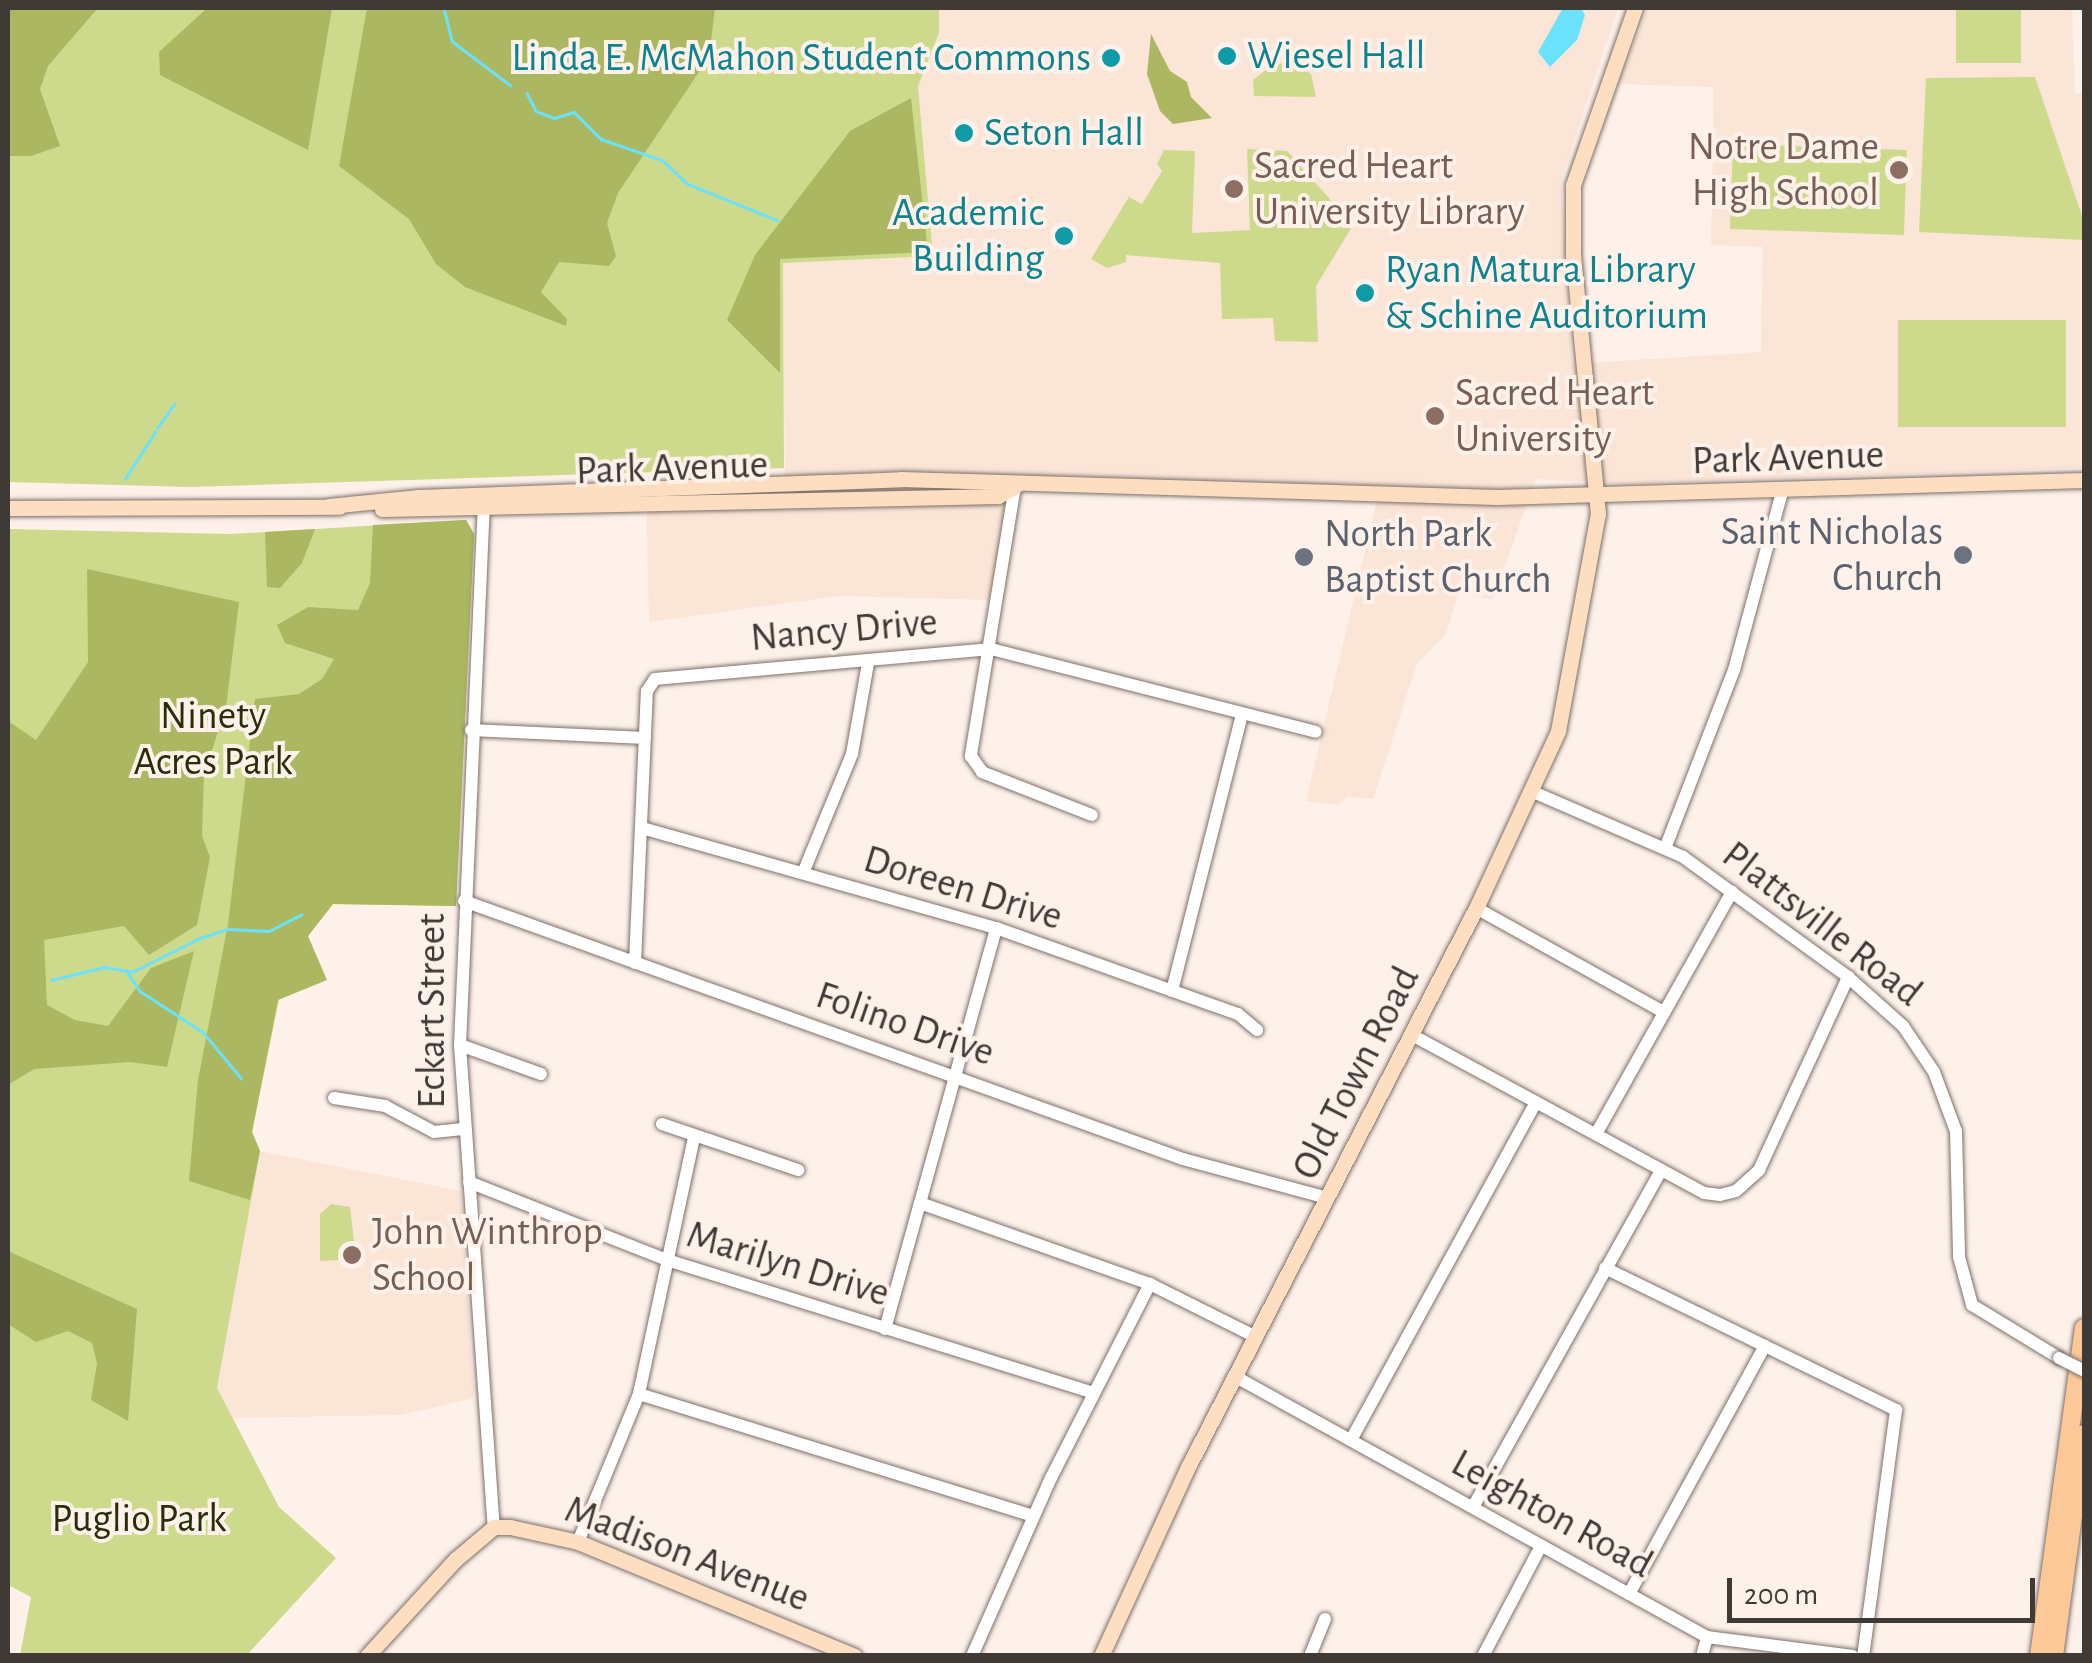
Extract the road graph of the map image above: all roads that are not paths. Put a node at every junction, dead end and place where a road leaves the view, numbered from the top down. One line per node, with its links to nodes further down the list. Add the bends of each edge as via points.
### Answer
1 (1635, 8): 5 (main road, Old Town Road, via 1588,129 1572,203)
2 (2084, 480): 4 (main road, Park Avenue)
3 (1015, 486): 5 (main road, Park Avenue); 6 (main road, Park Avenue, via 1000,479); 8 (street)
4 (1782, 492): 5 (main road, Park Avenue); 17 (street, via 1734,670)
5 (1598, 496): 14 (main road, Old Town Road, via 1570,690)
6 (484, 501): 7 (main road, Park Avenue); 11 (street, Eckart Street)
7 (8, 508)
8 (991, 649): 9 (street, Nancy Drive); 10 (street, Nancy Drive); 15 (street, via 972,749 976,768)
9 (868, 663): 13 (street, Nancy Drive, via 655,679 646,691); 18 (street, via 852,754)
10 (1242, 714): 12 (street, Nancy Drive); 25 (street)
11 (471, 730): 13 (street); 20 (street, Eckart Street)
12 (1316, 732)
13 (645, 738): 16 (street, Nancy Drive)
14 (1534, 792): 17 (street, Plattsville Road); 21 (main road, Old Town Road)
15 (1092, 815)
16 (642, 828): 18 (street, Doreen Drive); 23 (street, Nancy Drive)
17 (1666, 846): 19 (street, Plattsville Road)
18 (803, 873): 22 (street, Doreen Drive)
19 (1732, 892): 24 (street, Plattsville Road); 26 (street)
20 (464, 901): 23 (street, Folino Drive); 29 (street, Eckart Street)
21 (1476, 908): 26 (street); 28 (main road, Old Town Road)
22 (996, 928): 25 (street, Doreen Drive); 31 (street)
23 (635, 963): 31 (street, Folino Drive)
24 (1848, 977): 39 (street, via 1752,1179 1736,1191 1712,1195); 50 (street, Plattsville Road, bridge, via 1903,1026 1944,1092 1959,1160 1962,1281 1972,1305)
25 (1172, 991): 27 (street, Doreen Drive, via 1238,1014)
26 (1664, 1012): 36 (street)
27 (1258, 1030)
28 (1412, 1034): 33 (street); 41 (main road, Old Town Road)
29 (460, 1045): 30 (street); 35 (street, Eckart Street)
30 (541, 1074)
31 (955, 1076): 41 (street, Folino Drive, via 1182,1159); 42 (street)
32 (334, 1098): 35 (street, via 385,1106 434,1132)
33 (1536, 1102): 36 (street); 55 (street)
34 (662, 1124): 37 (street)
35 (465, 1129): 40 (street, Eckart Street)
36 (1596, 1134): 39 (street)
37 (694, 1137): 38 (street); 43 (street)
38 (798, 1170)
39 (1660, 1170): 44 (street)
40 (469, 1182): 43 (street, Marilyn Drive); 58 (street, Eckart Street)
41 (1328, 1198): 48 (main road, Old Town Road)
42 (920, 1203): 45 (street); 46 (street)
43 (666, 1260): 46 (street, Marilyn Drive); 53 (street)
44 (1605, 1268): 49 (street); 56 (street)
45 (1150, 1284): 48 (street); 52 (street)
46 (885, 1328): 52 (street, Marilyn Drive)
47 (2084, 1328): 74 (highway)
48 (1256, 1337): 51 (main road, Old Town Road)
49 (1765, 1346): 61 (street); 73 (street, via 1896,1410)
50 (2084, 1372)
51 (1236, 1377): 55 (street, Leighton Road); 68 (main road, Old Town Road)
52 (1093, 1393): 57 (street)
53 (639, 1394): 57 (street); 59 (street)
54 (2084, 1434): 75 (highway)
55 (1351, 1440): 56 (street, Leighton Road)
56 (1473, 1507): 60 (street, Leighton Road)
57 (1033, 1516): 67 (street)
58 (494, 1528): 59 (main road, Madison Avenue); 65 (main road)
59 (578, 1542): 64 (main road, Madison Avenue)
60 (1542, 1546): 61 (street, Leighton Road); 70 (street)
61 (1630, 1594): 63 (street, Leighton Road)
62 (1325, 1619): 69 (street)
63 (1707, 1637): 71 (street); 72 (street, Leighton Road)
64 (830, 1651): 66 (main road, Madison Avenue)
65 (367, 1656)
66 (854, 1656)
67 (972, 1656)
68 (1101, 1656)
69 (1310, 1656)
70 (1483, 1656)
71 (1702, 1656)
72 (1854, 1656)
73 (1863, 1656)
74 (2040, 1656)
75 (2054, 1656)

